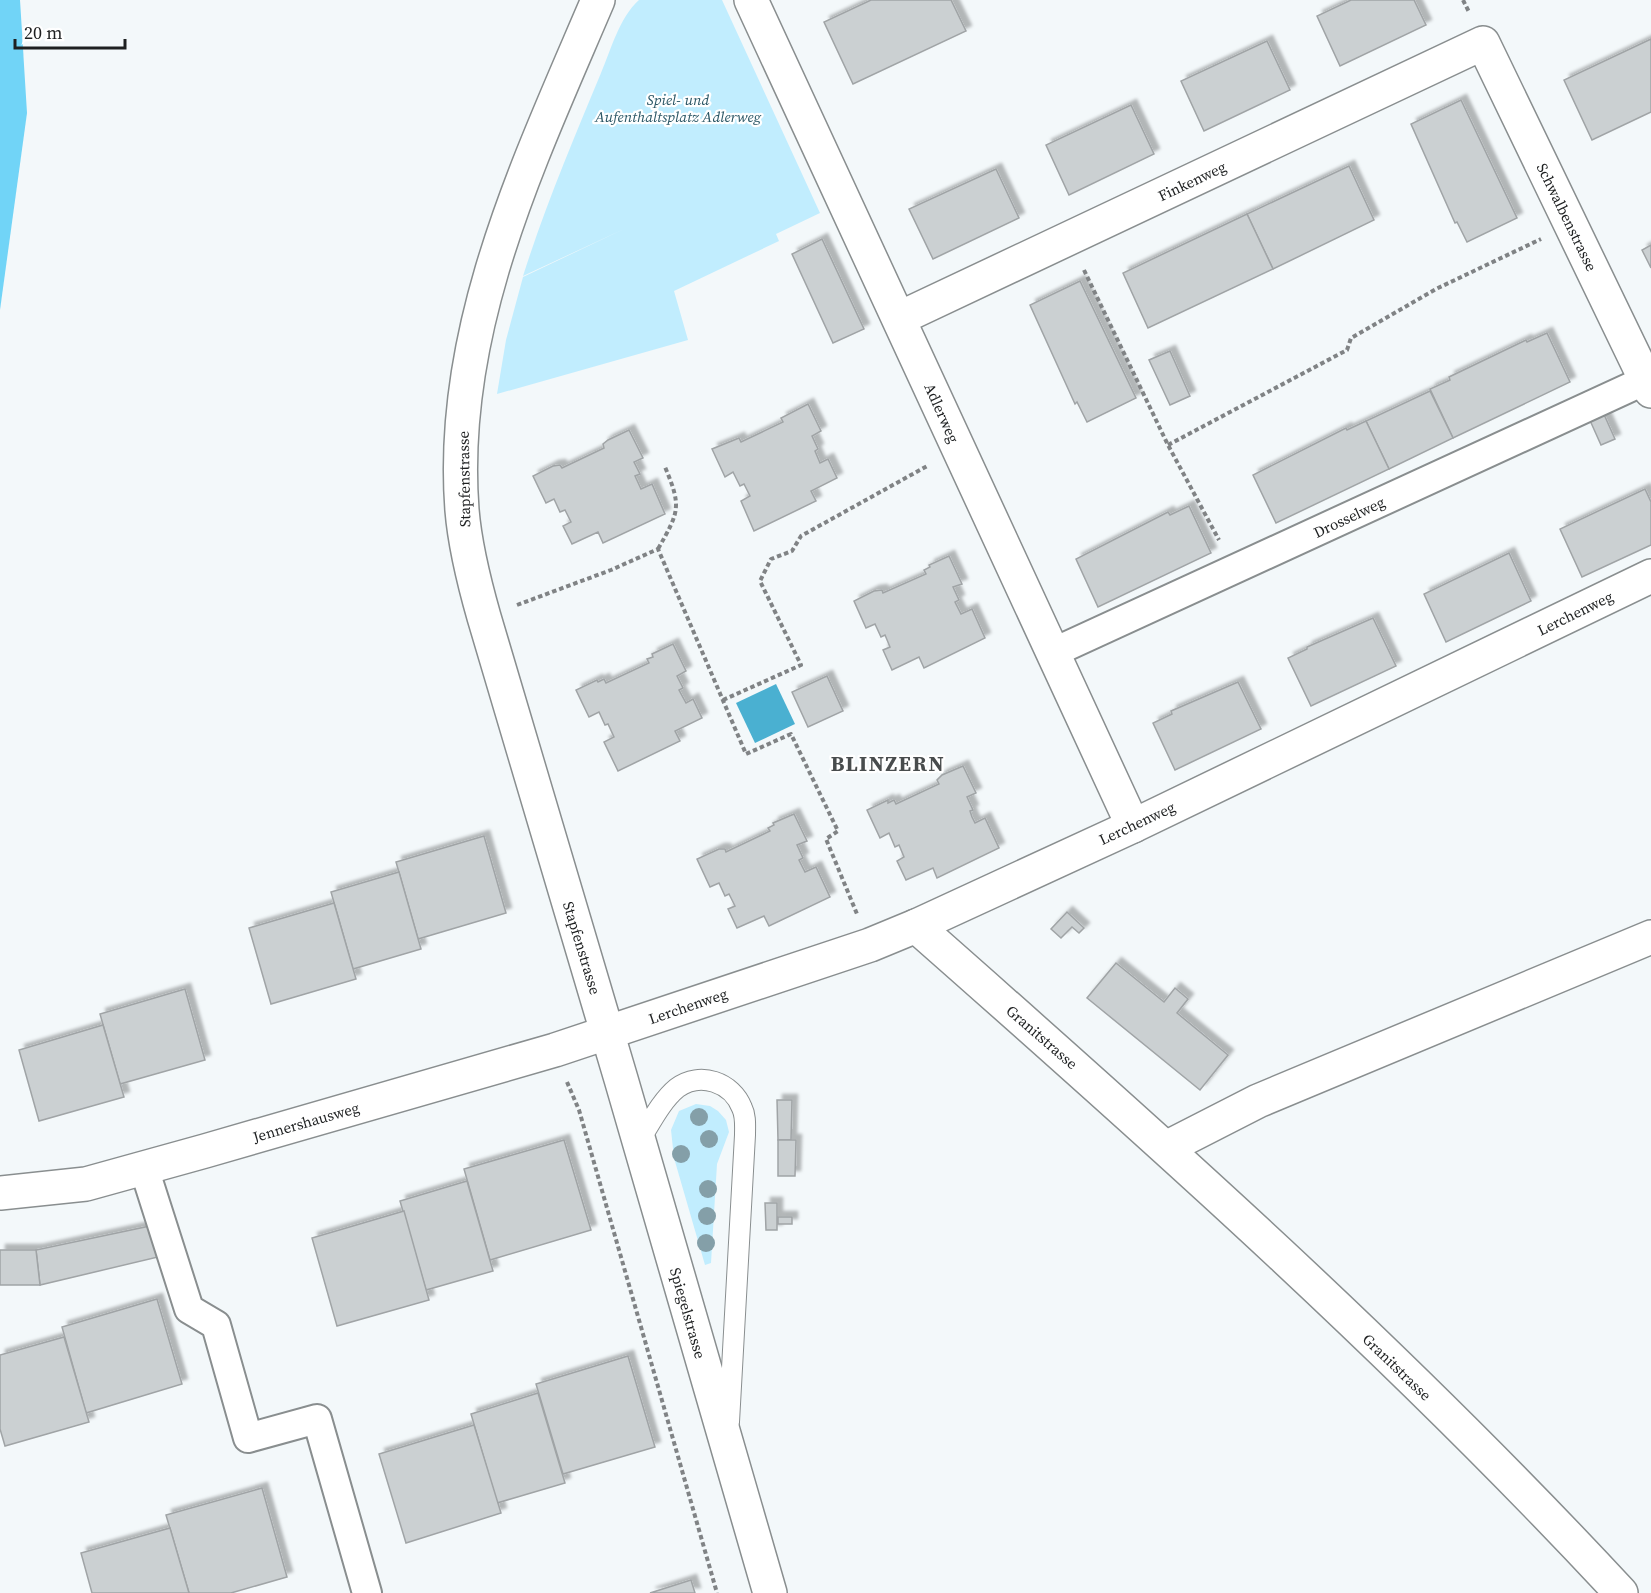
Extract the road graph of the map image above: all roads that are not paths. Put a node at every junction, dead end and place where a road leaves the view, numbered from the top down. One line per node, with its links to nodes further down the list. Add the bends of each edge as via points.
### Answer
1 (598, 0): 11 (street, Stapfenstrasse, via 520,182 491,266 465,396 461,457 462,511 470,566)
2 (751, 0): 4 (street, Adlerweg)
3 (1483, 43): 4 (street, Finkenweg); 5 (street, Schwalbenstrasse)
4 (900, 318): 7 (street, Adlerweg)
5 (1648, 386): 7 (street, Drosselweg)
6 (1651, 576): 8 (street, Lerchenweg)
7 (1052, 653): 8 (street, Adlerweg)
8 (1132, 826): 9 (street, Lerchenweg)
9 (916, 926): 11 (street, Lerchenweg); 13 (street, Granitstrasse)
10 (1651, 937): 13 (street, via 1258,1101)
11 (608, 1033): 12 (street, Spiegelstrasse); 14 (street, Jennershausweg)
12 (639, 1141): 16 (street, Spiegelstrasse); 16 (lane, via 671,1094 690,1081 722,1084 733,1092 742,1107 745,1135)
13 (1168, 1147): 19 (street, Granitstrasse, via 1531,1495)
14 (144, 1167): 15 (street, Jennershausweg, via 86,1184); 17 (street, via 189,1309 216,1325 249,1438 317,1419)
15 (0, 1193)
16 (727, 1452): 18 (street, Spiegelstrasse)
17 (367, 1593)
18 (770, 1593)
19 (1622, 1593)

